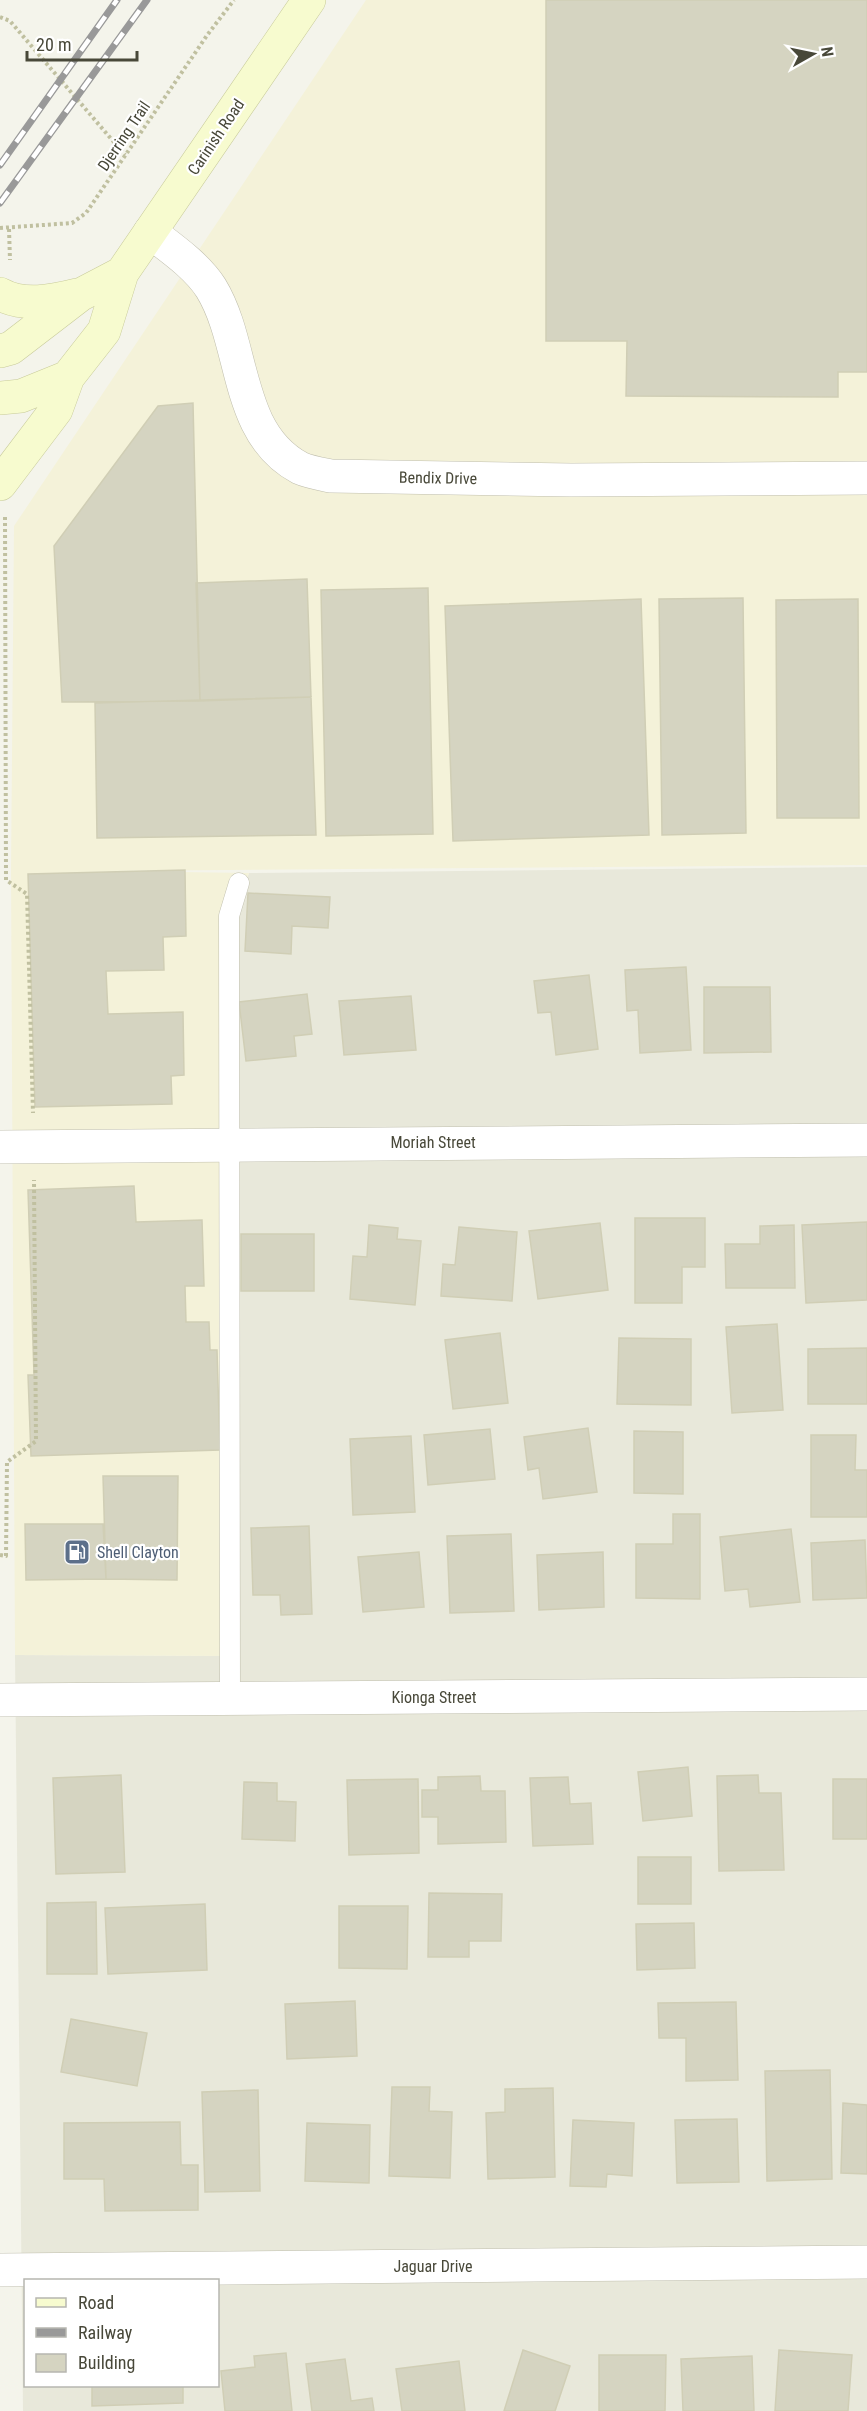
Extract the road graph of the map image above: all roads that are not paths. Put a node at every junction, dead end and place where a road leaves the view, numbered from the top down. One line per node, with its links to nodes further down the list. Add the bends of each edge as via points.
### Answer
1 (309, 0): 2 (street, Carinish Road)
2 (150, 232): 3 (street, Carinish Road); 9 (street, Bendix Drive, via 210,287 229,326 252,412 271,447 301,468 331,476)
3 (122, 273): 5 (street, Carinish Road); 7 (street, Carinish Road, via 104,330)
4 (5, 280): 5 (street, via 7,298 46,303)
5 (80, 295): 6 (street, Carinish Road, via 11,348)
6 (0, 351)
7 (68, 377): 8 (street, via 21,396); 10 (street, via 56,410)
8 (0, 398)
9 (867, 478)
10 (2, 497)
11 (239, 883): 13 (lane, via 229,916)
12 (867, 1140): 13 (street, Moriah Street)
13 (229, 1144): 14 (street, Moriah Street); 16 (lane)
14 (0, 1146)
15 (867, 1694): 16 (street, Kionga Street)
16 (230, 1699): 17 (street, Kionga Street)
17 (0, 1700)
18 (867, 2262): 19 (street, Jaguar Drive)
19 (0, 2270)

